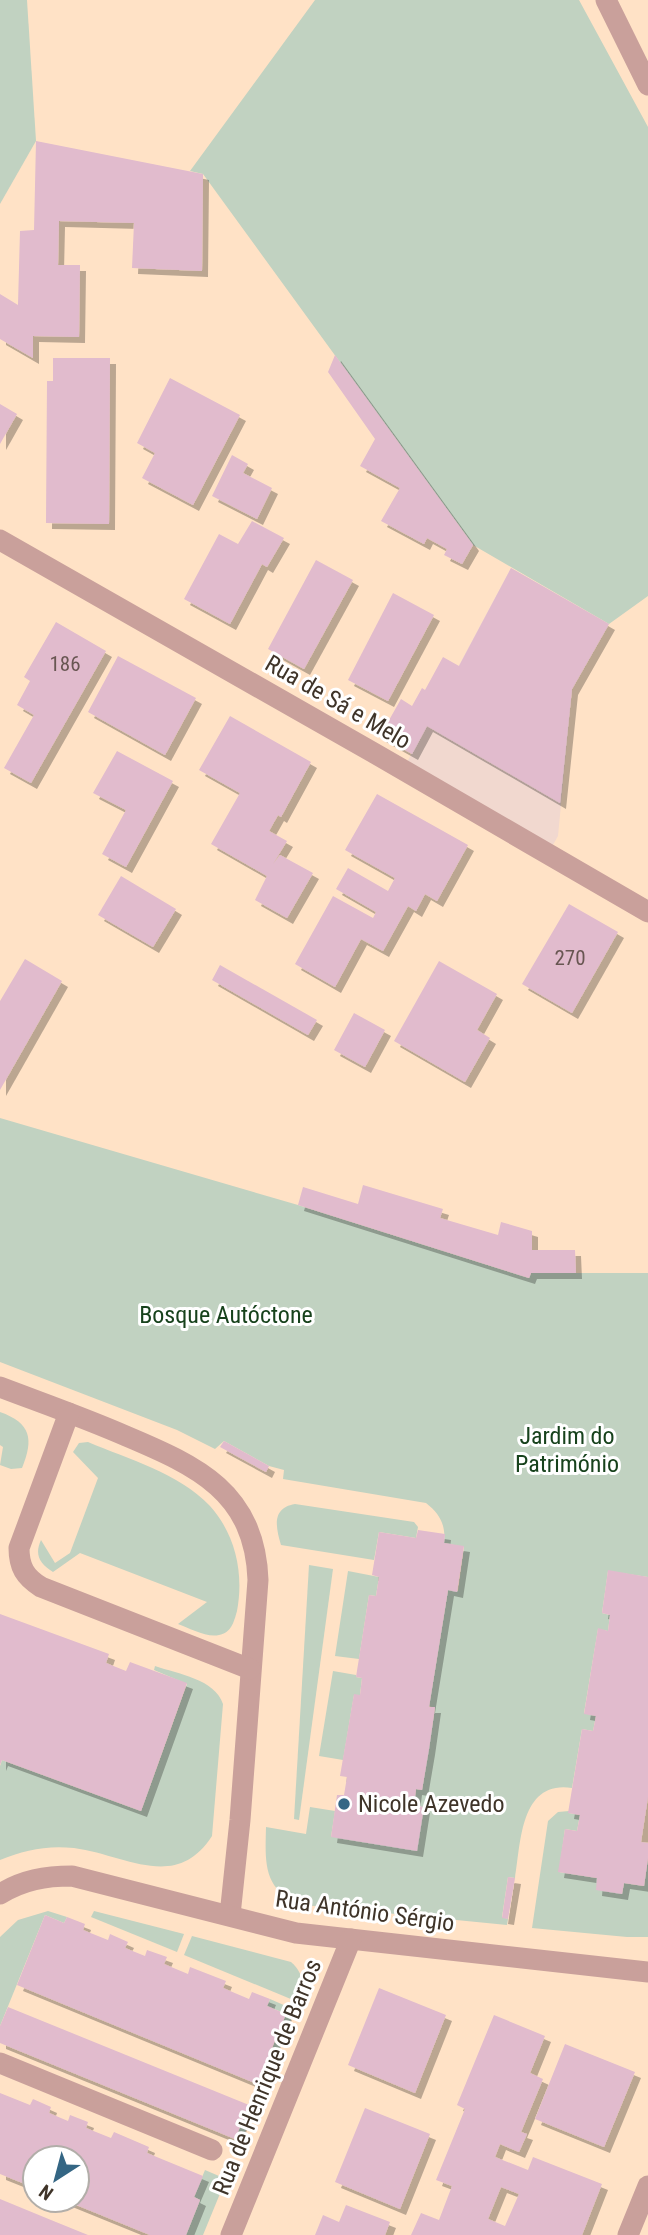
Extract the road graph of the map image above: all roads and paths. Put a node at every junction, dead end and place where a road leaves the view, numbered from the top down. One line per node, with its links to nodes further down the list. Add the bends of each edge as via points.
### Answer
1 (606, 0): 2 (street)
2 (648, 85)
3 (0, 540): 4 (street, Rua de Sá e Melo)
4 (648, 912)
5 (0, 1387): 6 (street)
6 (69, 1413): 7 (street, via 197,1469 238,1510 258,1562); 7 (street, via 19,1548 25,1575 41,1587)
7 (250, 1670): 9 (street)
8 (0, 1894): 9 (street, Rua António Sérgio, via 48,1876 72,1877)
9 (230, 1915): 10 (street, Rua António Sérgio, via 296,1933)
10 (351, 1939): 11 (street, Rua António Sérgio); 15 (street, Rua de Henrique de Barros)
11 (648, 1972)
12 (0, 2063): 13 (street)
13 (212, 2150)
14 (648, 2186): 16 (street)
15 (231, 2235)
16 (628, 2235)

